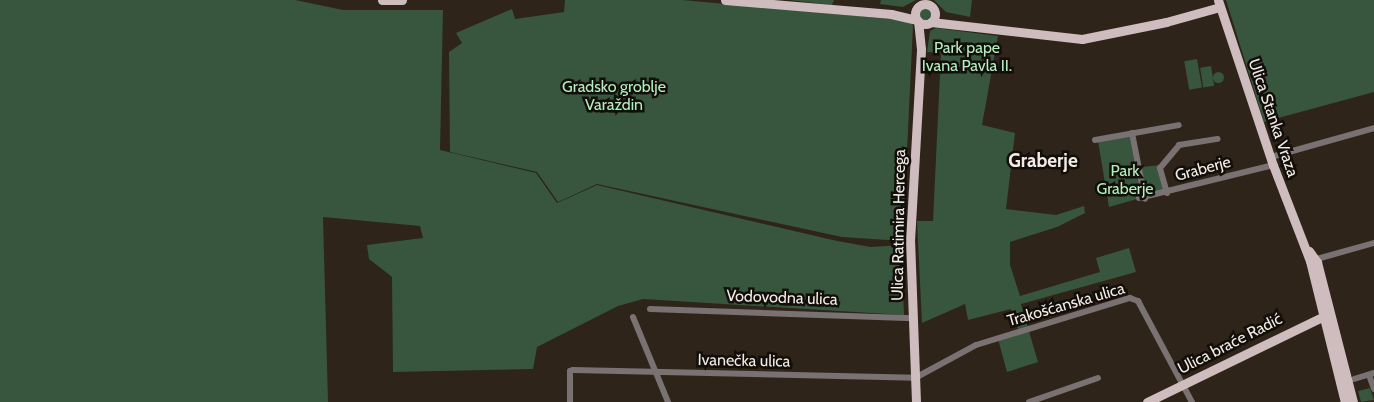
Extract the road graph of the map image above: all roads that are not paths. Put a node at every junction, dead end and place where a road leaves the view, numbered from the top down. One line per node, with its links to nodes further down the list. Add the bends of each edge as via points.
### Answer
1 (382, 0): 2 (main road)
2 (388, 0): 3 (main road)
3 (402, 0)
4 (725, 0): 8 (main road)
5 (1219, 3): 11 (main road, via 1166,22 1082,39); 18 (main road, Ulica Stanka Vraza)
6 (918, 5): 7 (main road); 8 (main road); 9 (main road, Ulica Ratimira Hercega)
7 (931, 5): 10 (main road, Ulica Ratimira Hercega); 11 (main road)
8 (891, 14): 9 (main road)
9 (917, 20): 10 (main road); 12 (main road, Ulica Ratimira Hercega)
10 (930, 22): 11 (main road); 12 (main road, Ulica Ratimira Hercega)
11 (964, 24)
12 (921, 49): 25 (main road, Ulica Ratimira Hercega, via 911,227)
13 (1179, 126): 15 (street)
14 (1374, 128): 18 (street, Graberje)
15 (1132, 133): 17 (street); 19 (street, Graberje, via 1142,199)
16 (1218, 139): 19 (street, via 1180,146 1160,168)
17 (1095, 140)
18 (1272, 161): 19 (street, Graberje); 21 (main road, Ulica Stanka Vraza)
19 (1167, 193)
20 (1374, 243): 21 (street)
21 (1312, 260): 23 (main road, Ulica Stanka Vraza)
22 (650, 309): 25 (street, Vodovodna ulica)
23 (1325, 315): 30 (main road, Ulica Stanka Vraza); 31 (main road, Ulica braće Radić)
24 (633, 317): 26 (street)
25 (913, 318): 28 (main road, Ulica Ratimira Hercega)
26 (654, 372): 28 (street, Ivanečka ulica); 33 (street, Ivanečka ulica, via 570,371); 34 (street)
27 (1372, 375): 30 (street); 32 (street)
28 (915, 378): 31 (street, Trakošćanska ulica, via 976,345 1130,298 1138,301); 35 (main road, Ulica Ratimira Hercega)
29 (1098, 378): 36 (street)
30 (1347, 381): 39 (main road); 40 (main road)
31 (1182, 385): 37 (main road, Ulica braće Radić); 38 (street, Trakošćanska ulica)
32 (1374, 390)
33 (570, 402)
34 (668, 402)
35 (916, 402)
36 (1029, 402)
37 (1147, 402)
38 (1192, 402)
39 (1345, 402)
40 (1353, 402)

